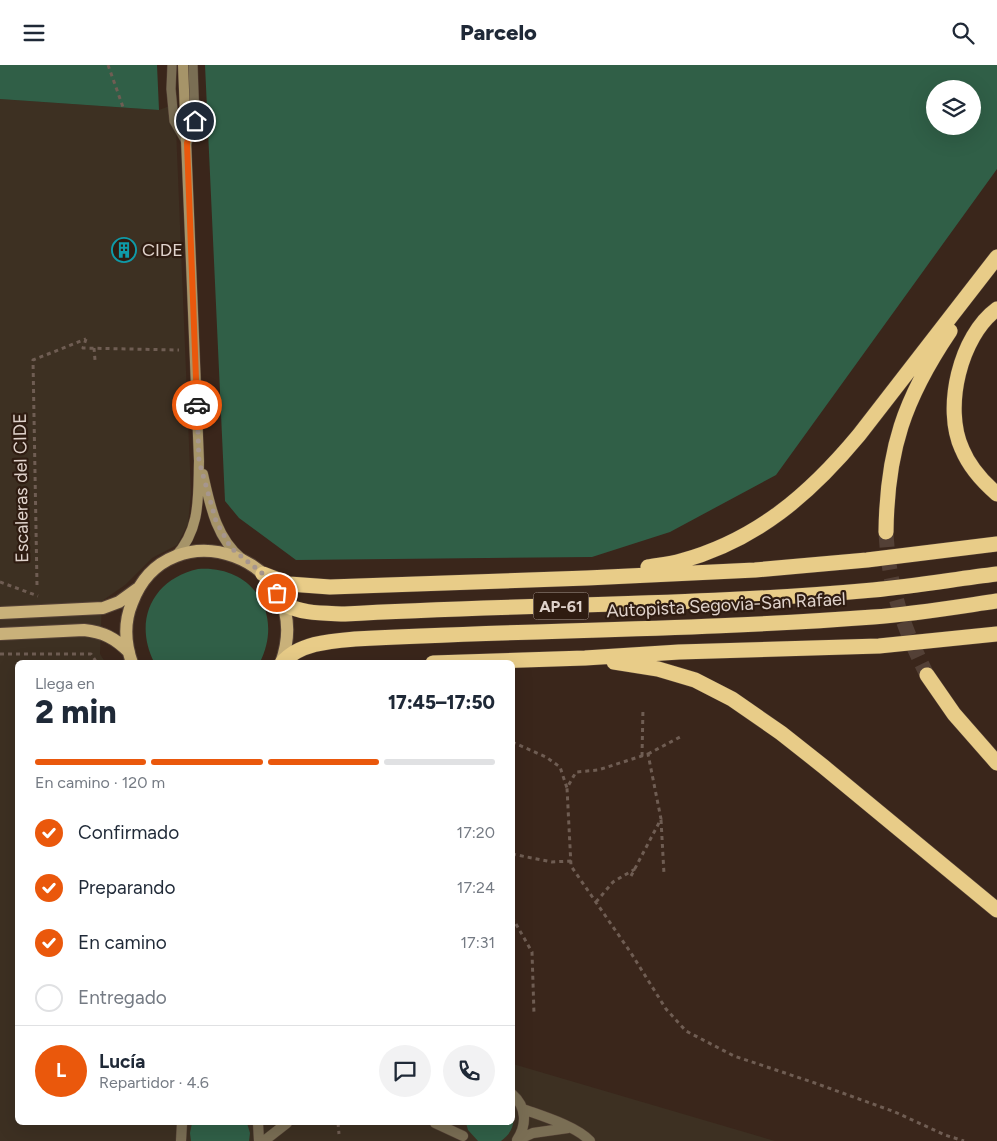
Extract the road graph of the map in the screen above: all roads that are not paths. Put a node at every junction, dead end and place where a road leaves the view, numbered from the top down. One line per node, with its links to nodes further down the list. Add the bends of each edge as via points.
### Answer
1 (172, 65): 4 (lane, via 174,121)
2 (183, 65): 4 (main road)
3 (193, 65): 4 (lane, via 195,121)
4 (187, 143): 8 (main road)
5 (997, 257): 16 (highway, via 836,463 780,513 721,547 681,561)
6 (997, 262): 10 (highway, via 934,353 912,394 891,464)
7 (997, 309): 9 (highway, via 978,329 965,351 953,401 961,448 972,467)
8 (199, 461): 12 (main road, via 195,524); 13 (main road, via 220,531)
9 (997, 494)
10 (886, 532)
11 (997, 544): 16 (highway, via 764,569)
12 (175, 557): 13 (main road, AP-61, via 210,551); 17 (main road, AP-61, via 155,570)
13 (244, 560): 14 (main road, AP-61)
14 (263, 574): 16 (highway, via 289,584 330,587); 19 (main road, AP-61)
15 (997, 574): 19 (highway, Autopista Segovia-San Rafael / AP-61, via 874,590 633,604 345,614 303,611)
16 (587, 578)
17 (139, 587): 20 (main road, via 103,608); 23 (main road, AP-61, via 126,632)
18 (997, 601): 26 (highway, Autopista Segovia-San Rafael / AP-61, via 874,617 341,640 302,649)
19 (282, 603): 25 (main road, AP-61, via 287,634)
20 (0, 613)
21 (0, 634): 23 (main road, via 94,631 111,637)
22 (997, 634): 24 (highway, via 879,646)
23 (130, 657)
24 (585, 658): 27 (highway); 30 (highway, via 658,669 696,680 732,699 824,767)
25 (282, 660)
26 (284, 660)
27 (515, 660)
28 (927, 675): 29 (highway, via 954,714)
29 (997, 763)
30 (997, 910)
31 (515, 1098): 32 (street)
32 (523, 1109): 38 (street); 40 (street, via 524,1125)
33 (182, 1125): 41 (street)
34 (258, 1125): 42 (street)
35 (284, 1125): 43 (street)
36 (439, 1125): 39 (street)
37 (460, 1125): 39 (street)
38 (569, 1127): 40 (street, via 533,1133); 44 (street)
39 (465, 1139)
40 (516, 1140)
41 (181, 1141)
42 (259, 1141)
43 (264, 1141)
44 (590, 1141)

